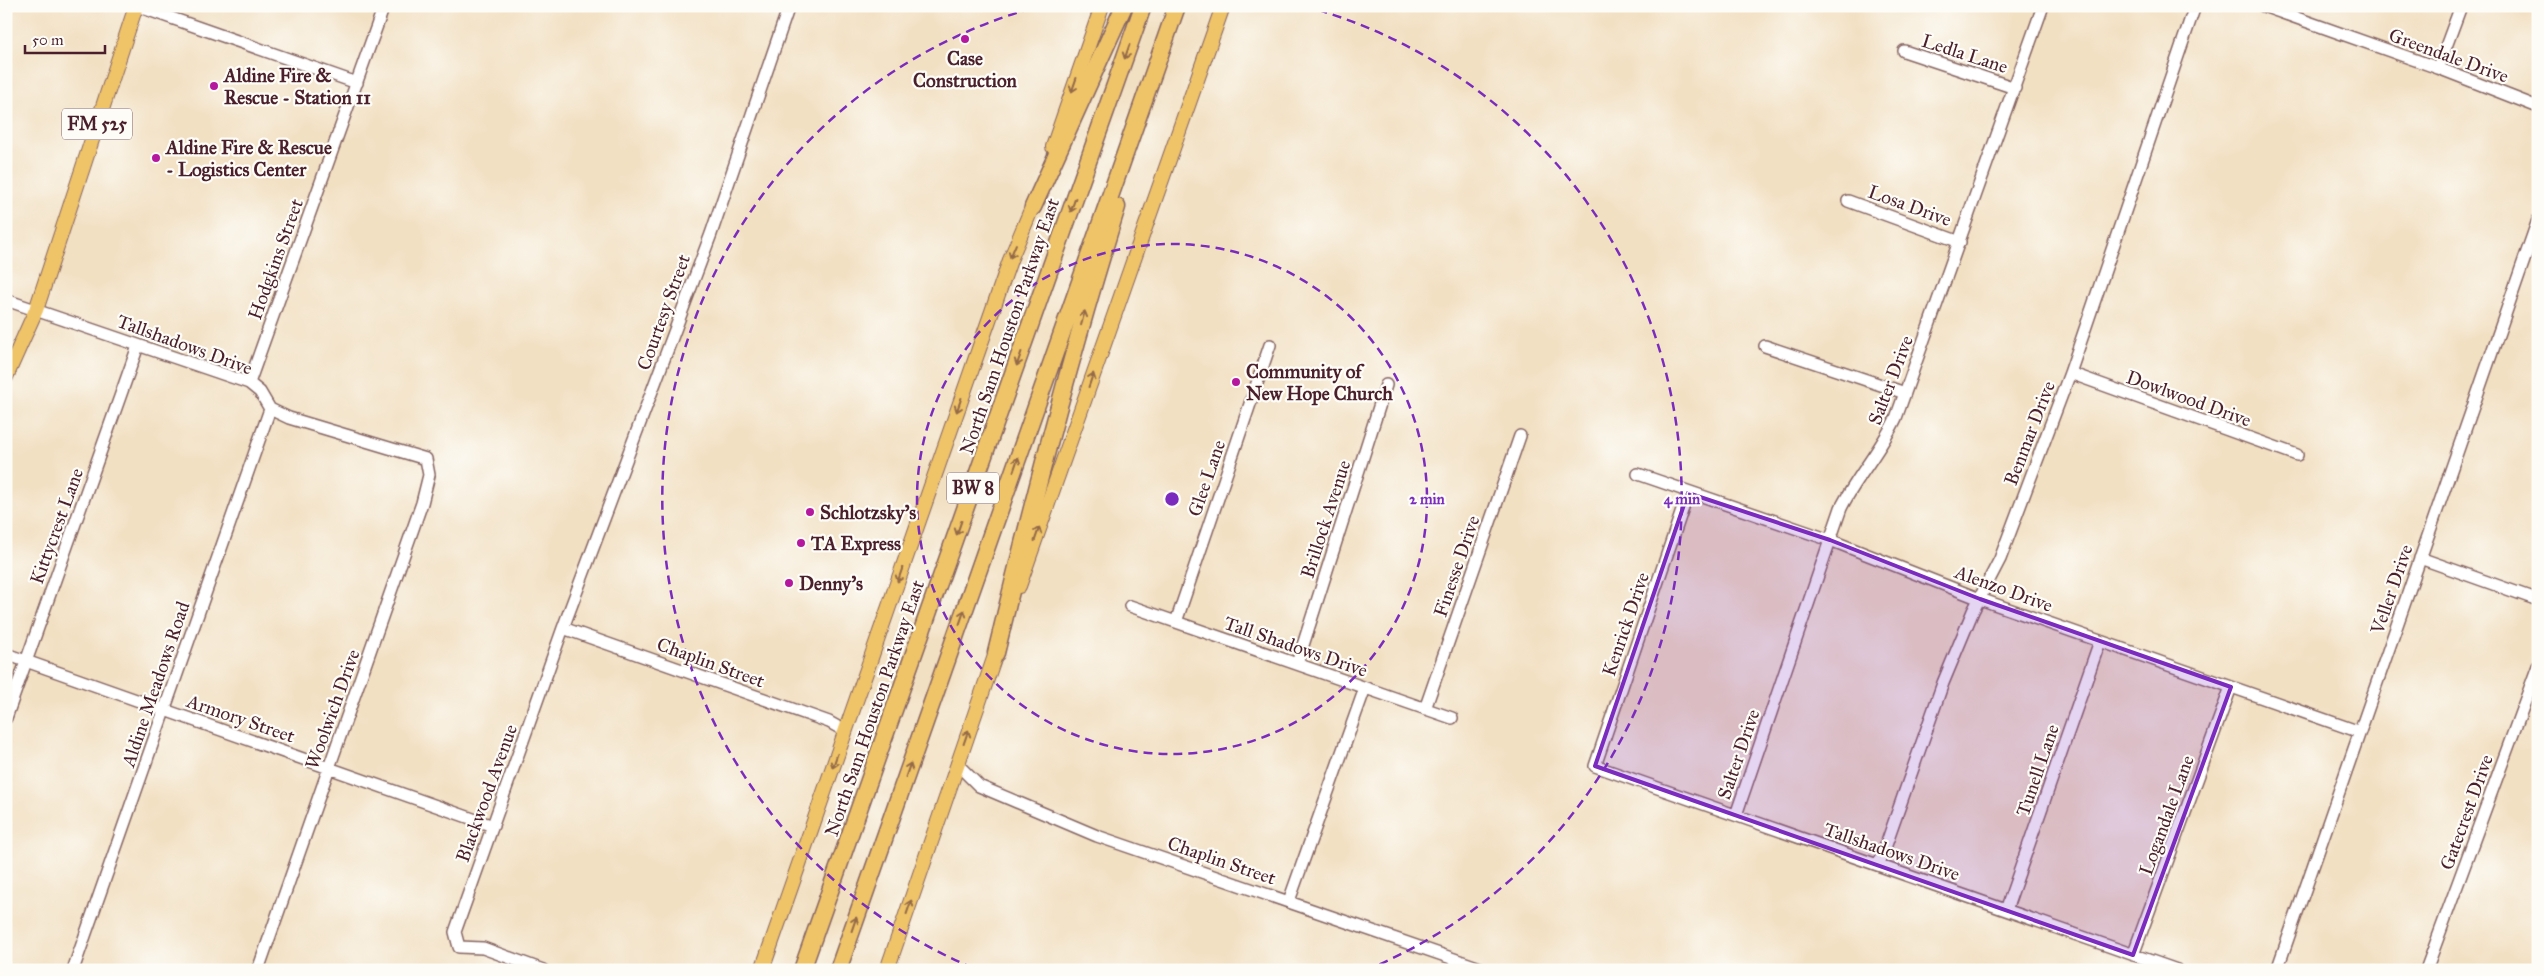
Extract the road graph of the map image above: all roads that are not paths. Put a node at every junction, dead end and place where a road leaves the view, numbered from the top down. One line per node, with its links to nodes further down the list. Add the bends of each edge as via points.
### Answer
1 (136, 6): 15 (street); 23 (main road, FM 525)
2 (384, 6): 15 (street, Hodgkins Street)
3 (789, 6): 43 (street, Courtesy Street, via 711,234)
4 (1102, 6): 19 (main road, North Sam Houston Parkway East, one-way to 19)
5 (1124, 6): 19 (highway)
6 (1143, 6): 71 (highway, North Sam Houston Parkway East / BW 8, one-way to 71)
7 (1179, 6): 45 (highway, one-way to 7, via 1032,504 1089,299); 72 (highway, BW 8, one-way to 7)
8 (1223, 6): 45 (main road, one-way to 8)
9 (2042, 6): 16 (street, Salter Drive)
10 (2195, 6): 27 (street, Benmar Drive)
11 (2263, 6): 14 (street, Greendale Drive)
12 (2461, 6): 14 (street)
13 (1904, 51): 16 (street, Ledla Lane)
14 (2438, 68): 17 (street, Greendale Drive)
15 (357, 82): 29 (street, Hodgkins Street)
16 (2015, 88): 21 (street, Salter Drive)
17 (2538, 107)
18 (1848, 200): 21 (street, Losa Drive)
19 (1033, 207): 56 (main road, North Sam Houston Parkway East, one-way to 56, via 1010,260)
20 (2538, 220): 38 (street, Veller Drive)
21 (1960, 242): 31 (street, Salter Drive)
22 (6, 300): 23 (street, Tallshadows Drive)
23 (36, 310): 25 (street, Tallshadows Drive); 28 (main road, FM 525)
24 (1270, 345): 42 (street, Glee Lane)
25 (138, 346): 29 (street, Tallshadows Drive); 47 (street, Kittycrest Lane)
26 (1765, 346): 31 (street)
27 (2070, 373): 34 (street, Dowlwood Drive); 39 (street, Benmar Drive, via 2000,559)
28 (6, 377)
29 (249, 383): 32 (street, Tallshadows Drive, via 260,392)
30 (1386, 385): 48 (street, Brillock Avenue)
31 (1905, 393): 37 (street, Salter Drive, via 1888,437 1849,492)
32 (270, 409): 53 (street, Aldine Meadows Road, via 193,622); 60 (street, Woolwich Drive, via 426,459 429,475)
33 (1520, 436): 52 (street, Finesse Drive)
34 (2297, 455)
35 (1638, 474): 36 (street, Alenzo Drive)
36 (1688, 493): 37 (street, Alenzo Drive); 59 (street, Kenrick Drive)
37 (1830, 540): 39 (street, Alenzo Drive); 61 (street, Salter Drive)
38 (2420, 558): 40 (street); 57 (street, Veller Drive)
39 (1980, 598): 44 (street, Alenzo Drive); 63 (street, Benmar Drive, via 1943,683)
40 (2538, 600)
41 (1130, 606): 42 (street, Tall Shadows Drive)
42 (1176, 622): 48 (street, Tall Shadows Drive)
43 (563, 628): 56 (street, Chaplin Street, via 829,722); 62 (street, Blackwood Avenue)
44 (2100, 641): 50 (street, Alenzo Drive); 65 (street, Tunell Lane)
45 (996, 653): 58 (main road, one-way to 45)
46 (6, 654): 47 (street, Armory Street)
47 (26, 661): 53 (street, Armory Street); 54 (street, Kittycrest Lane)
48 (1297, 664): 51 (street, Tall Shadows Drive)
49 (2538, 666): 77 (street, Gatecrest Drive)
50 (2231, 687): 57 (street, Alenzo Drive); 66 (street, Logandale Lane)
51 (1365, 688): 52 (street, Tall Shadows Drive); 64 (street)
52 (1426, 709): 55 (street, Tall Shadows Drive)
53 (165, 710): 60 (street, Armory Street); 67 (street, Aldine Meadows Road)
54 (6, 718)
55 (1452, 718)
56 (845, 731): 70 (main road, North Sam Houston Parkway East, one-way to 70)
57 (2360, 732): 76 (street, Veller Drive)
58 (957, 764): 64 (street, Chaplin Street, via 979,786 1088,832); 73 (main road, one-way to 58)
59 (1595, 766): 61 (street, Tallshadows Drive)
60 (330, 767): 62 (street, Armory Street); 68 (street, Woolwich Drive)
61 (1736, 815): 63 (street, Tallshadows Drive)
62 (493, 826): 69 (street, Blackwood Avenue, via 455,932 459,947 484,948)
63 (1879, 865): 65 (street, Tallshadows Drive)
64 (1289, 901): 74 (street, Chaplin Street)
65 (2006, 910): 66 (street, Tallshadows Drive)
66 (2133, 954): 75 (street, Tallshadows Drive)
67 (73, 970)
68 (258, 970)
69 (543, 970)
70 (762, 970)
71 (802, 970)
72 (838, 970)
73 (887, 970)
74 (1486, 970)
75 (2177, 970)
76 (2277, 970)
77 (2426, 970)

